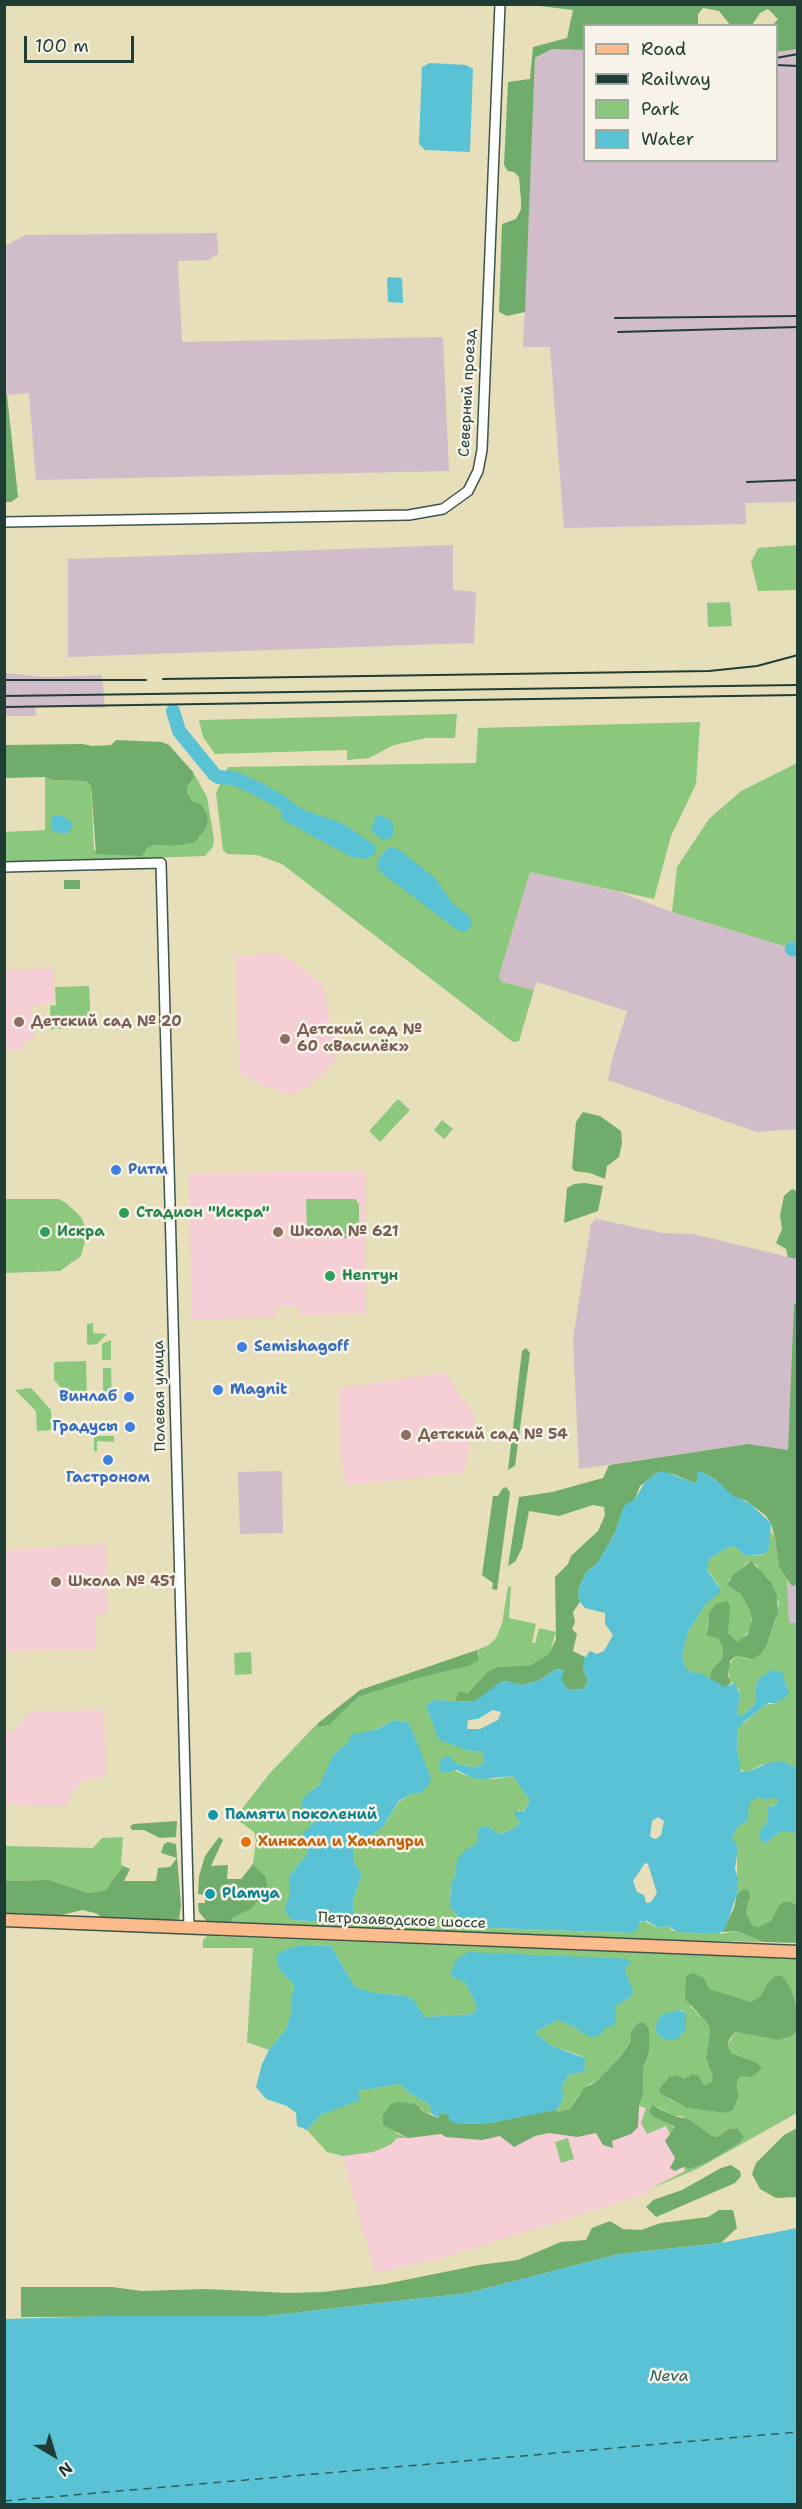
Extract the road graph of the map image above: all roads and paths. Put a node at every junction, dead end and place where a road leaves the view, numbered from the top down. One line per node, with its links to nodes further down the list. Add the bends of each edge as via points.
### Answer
1 (500, 4): 2 (street, Северный проезд, via 482,450 478,471 468,491 443,509 409,515)
2 (4, 522)
3 (4, 867): 5 (street, Полевая улица, via 161,863)
4 (4, 1920): 5 (main road, Петрозаводское шоссе)
5 (189, 1927): 6 (main road, Петрозаводское шоссе)
6 (798, 1952)

